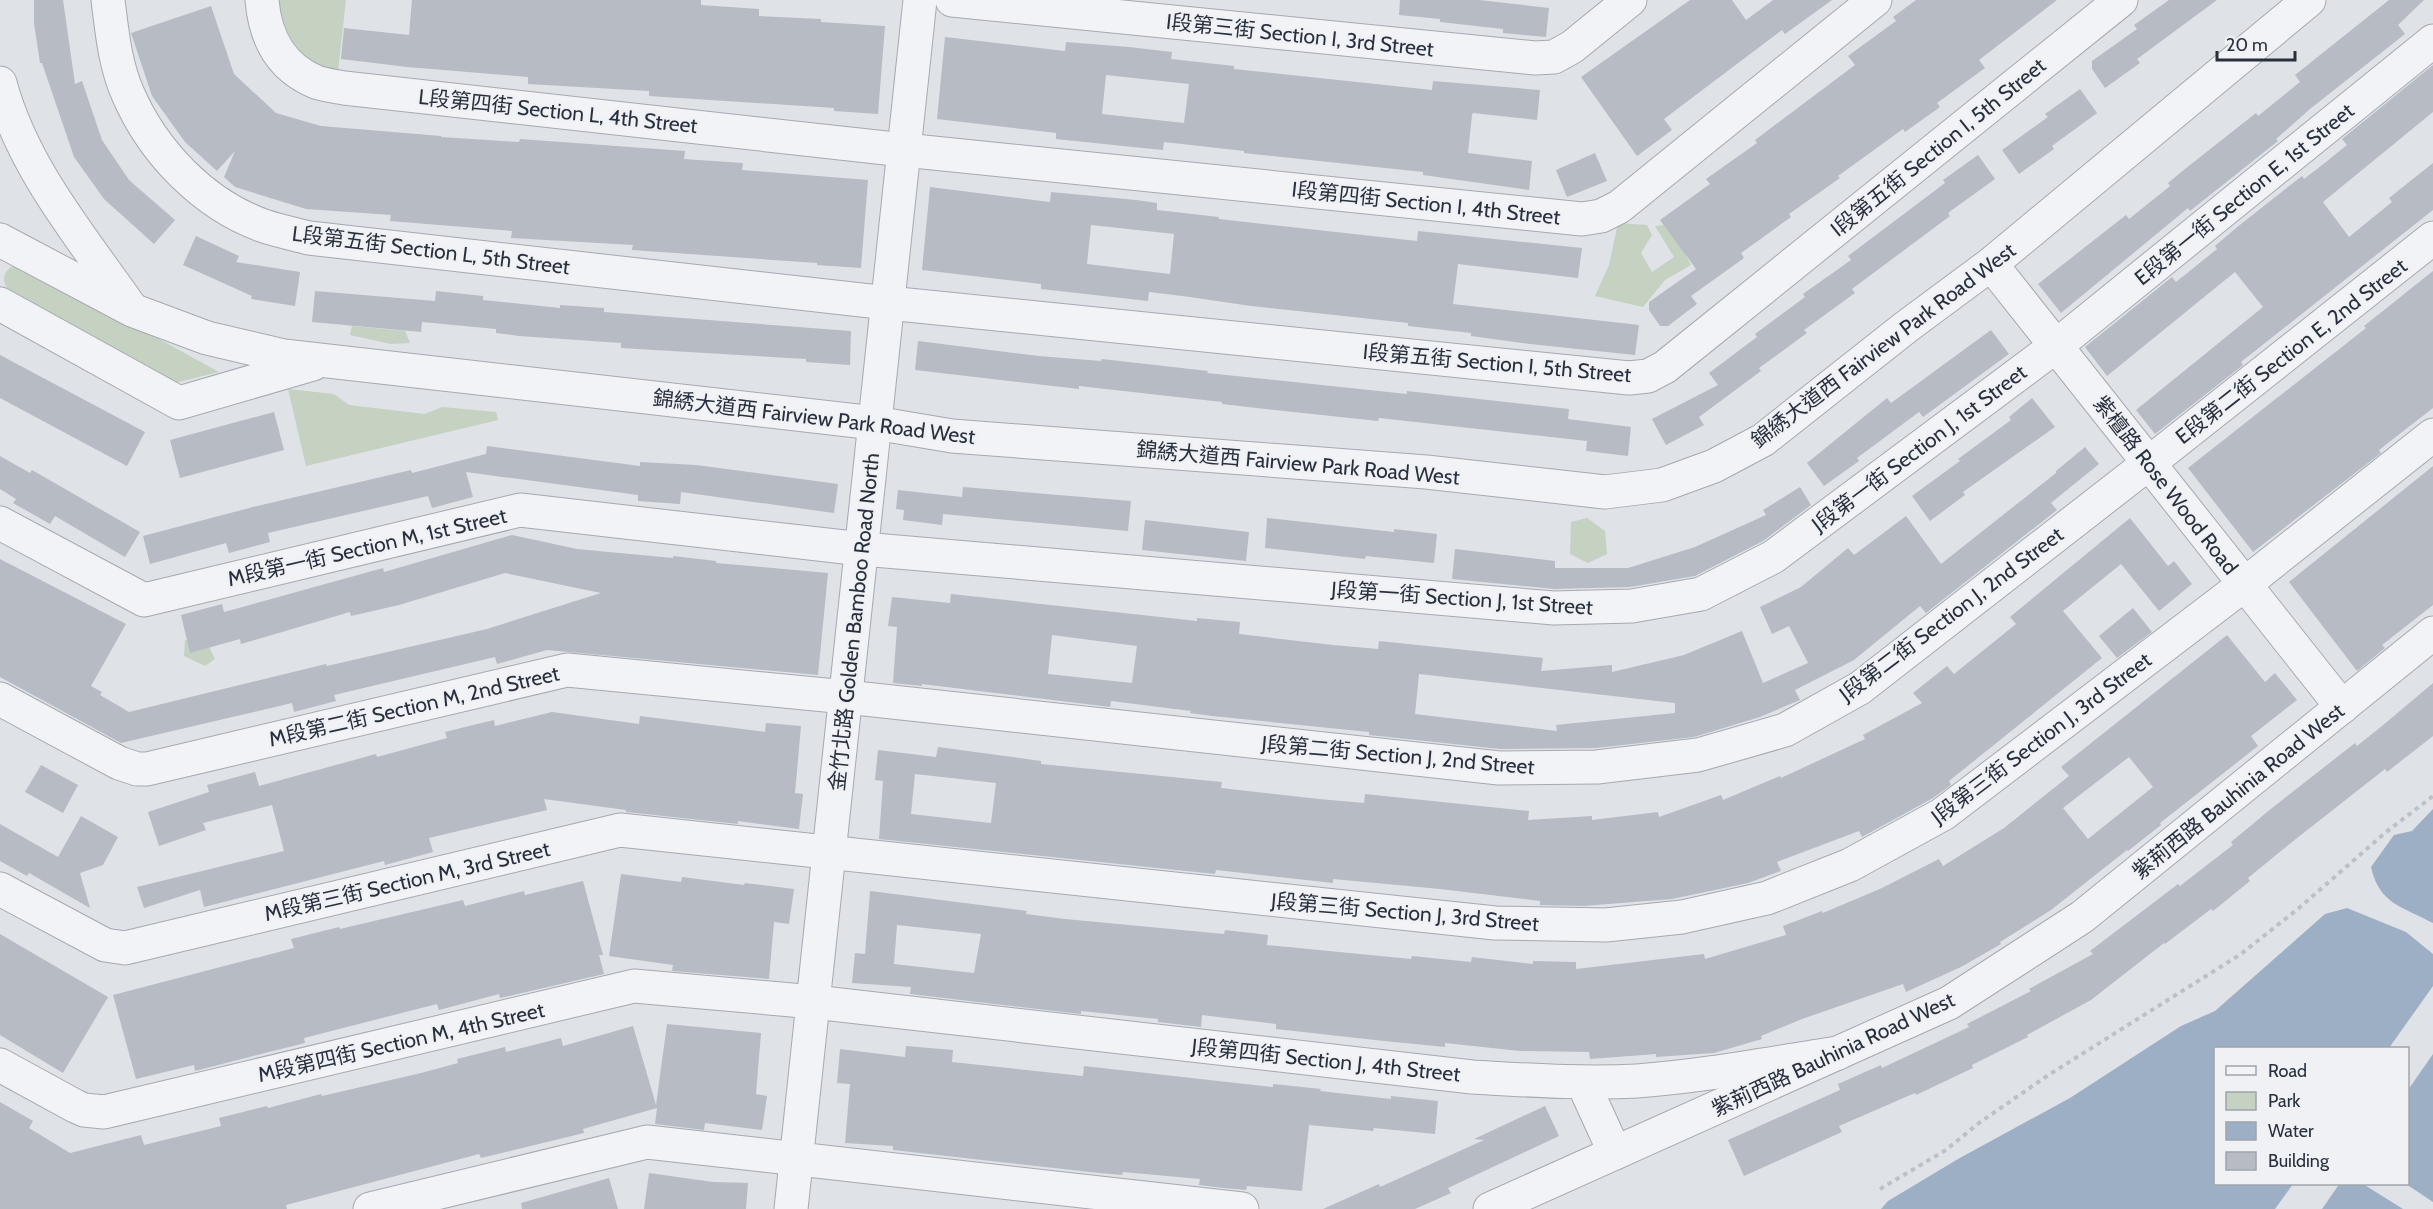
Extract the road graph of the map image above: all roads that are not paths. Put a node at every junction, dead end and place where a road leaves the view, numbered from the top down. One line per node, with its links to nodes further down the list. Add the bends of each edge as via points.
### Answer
1 (108, 0): 15 (street, L段第五街 Section L, 5th Street, via 119,66 128,94 151,136 197,185 220,203 263,225 309,238)
2 (262, 0): 11 (street, L段第四街 Section L, 4th Street, via 264,23 275,48 293,68 317,82)
3 (920, 0): 11 (street, 金竹北路 Golden Bamboo Road North)
4 (952, 0): 5 (street, I段第三街 Section I, 3rd Street, via 1535,58 1554,57 1572,47)
5 (1630, 0)
6 (1875, 0): 11 (street, I段第四街 Section I, 4th Street, via 1619,207 1601,216 1582,219)
7 (2121, 0): 15 (street, I段第五街 Section I, 5th Street, via 1665,367 1648,376 1617,377)
8 (2309, 0): 14 (street, 錦綉大道西 Fairview Park Road West)
9 (2433, 41): 18 (street, E段第一街 Section E, 1st Street)
10 (0, 82): 17 (street, via 13,122 46,186)
11 (904, 150): 15 (street, 金竹北路 Golden Bamboo Road North)
12 (2433, 238): 22 (street, E段第二街 Section E, 2nd Street)
13 (1, 244): 17 (street, 錦綉大道西 Fairview Park Road West)
14 (1991, 264): 18 (street, 紫檀路 Rose Wood Road); 20 (street, 錦綉大道西 Fairview Park Road West, via 1763,440 1714,466 1662,485 1605,492 1426,472 952,436)
15 (888, 303): 20 (street, 金竹北路 Golden Bamboo Road North)
16 (0, 304): 19 (street, via 179,403)
17 (132, 310): 19 (street, 錦綉大道西 Fairview Park Road West, via 217,340)
18 (2056, 346): 22 (street, 紫檀路 Rose Wood Road); 24 (street, J段第一街 Section J, 1st Street, via 1773,557 1701,594 1644,604 1554,608)
19 (324, 361): 20 (street, 錦綉大道西 Fairview Park Road West)
20 (875, 423): 24 (street, 金竹北路 Golden Bamboo Road North)
21 (2433, 435): 25 (street, J段第三街 Section J, 3rd Street)
22 (2149, 463): 25 (street, 紫檀路 Rose Wood Road); 27 (street, J段第二街 Section J, 2nd Street, via 1860,688 1785,730 1698,755 1597,767 1499,768)
23 (0, 523): 24 (street, M段第一街 Section M, 1st Street, via 144,600 520,510)
24 (862, 549): 27 (street, 金竹北路 Golden Bamboo Road North)
25 (2245, 584): 29 (street, 紫檀路 Rose Wood Road); 30 (street, J段第三街 Section J, 3rd Street, via 1944,814 1850,866 1767,898 1682,917 1606,925 1495,923)
26 (2433, 633): 29 (street, 紫荊西路 Bauhinia Road West)
27 (846, 697): 28 (street, M段第二街 Section M, 2nd Street, via 567,670 147,769 119,763); 30 (street, 金竹北路 Golden Bamboo Road North)
28 (0, 699)
29 (2342, 707): 33 (street, 紫荊西路 Bauhinia Road West, via 2082,916 1949,1003)
30 (829, 854): 31 (street, M段第三街 Section M, 3rd Street, via 620,830 125,948 96,941); 32 (street, 金竹北路 Golden Bamboo Road North)
31 (0, 889)
32 (814, 1002): 34 (street, M段第四街 Section M, 4th Street, via 634,986 104,1112 75,1106); 35 (street, J段第四街 Section J, 4th Street, via 1472,1077); 37 (street, 金竹北路 Golden Bamboo Road North)
33 (1838, 1053): 35 (street, J段第四街 Section J, 4th Street, via 1691,1076); 36 (street, 紫荊西路 Bauhinia Road West)
34 (0, 1065)
35 (1583, 1083): 36 (street)
36 (1615, 1153): 41 (street, 紫荊西路 Bauhinia Road West)
37 (797, 1159): 38 (street, via 647,1142); 39 (street, 金竹北路 Golden Bamboo Road North); 40 (street)
38 (370, 1209)
39 (792, 1209)
40 (1242, 1209)
41 (1490, 1209)

